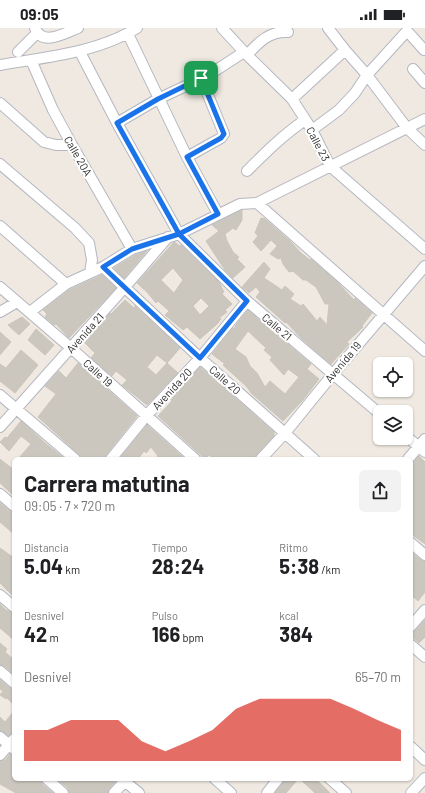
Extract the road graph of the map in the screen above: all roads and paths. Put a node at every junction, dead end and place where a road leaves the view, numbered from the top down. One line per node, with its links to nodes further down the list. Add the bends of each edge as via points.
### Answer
1 (78, 28): 5 (street, via 55,38 43,38)
2 (213, 28): 10 (street)
3 (222, 28): 10 (street, Calle 23)
4 (328, 28): 8 (street)
5 (36, 30): 11 (street)
6 (133, 31): 12 (street); 19 (street)
7 (288, 32): 10 (street, via 268,36)
8 (345, 50): 16 (street); 20 (street)
9 (424, 50): 16 (street, via 408,31)
10 (243, 51): 17 (street); 20 (street, Calle 23)
11 (18, 52)
12 (80, 52): 13 (street); 24 (street, Calle 21)
13 (31, 60): 14 (street); 28 (street, Calle 20A)
14 (0, 66)
15 (413, 69): 18 (street)
16 (367, 75): 25 (street); 26 (street, via 339,110)
17 (201, 78): 19 (street); 29 (street, via 224,134)
18 (425, 83)
19 (158, 99): 24 (street); 29 (street)
20 (292, 99): 23 (street, Calle 23)
21 (0, 103): 28 (street, via 44,142)
22 (425, 119): 25 (street)
23 (305, 120): 26 (street, Calle 23); 32 (street, via 281,138)
24 (117, 123): 36 (street, Calle 21)
25 (407, 128): 27 (street); 31 (street)
26 (312, 130): 31 (street, Calle 23)
27 (425, 145)
28 (72, 146): 38 (street, Calle 20A)
29 (187, 157): 34 (street)
30 (0, 164): 42 (street, via 89,243 92,260)
31 (330, 166): 33 (street); 39 (street, Calle 23)
32 (247, 171)
33 (257, 203): 34 (street, via 240,204); 50 (street)
34 (218, 214): 36 (street)
35 (0, 226): 43 (street)
36 (179, 234): 37 (street); 46 (street, Calle 21)
37 (168, 237): 38 (street); 45 (street, Avenida 21)
38 (132, 249): 41 (street)
39 (425, 249)
40 (425, 266): 50 (street, Avenida 19)
41 (103, 267): 42 (street); 45 (street, Calle 20)
42 (90, 273): 43 (street)
43 (66, 284): 49 (street)
44 (0, 287): 47 (street, Calle 19)
45 (125, 288): 51 (street, Avenida 21); 53 (street, Calle 20)
46 (247, 301): 53 (street, Avenida 20); 54 (street, Calle 21)
47 (17, 302): 48 (street); 49 (street, Calle 19)
48 (0, 312)
49 (30, 312): 51 (street, Calle 19)
50 (383, 314): 52 (street); 54 (street, Avenida 19)
51 (71, 348): 56 (street, Avenida 21); 58 (street, Calle 19)
52 (425, 351)
53 (200, 358): 58 (street, Avenida 20); 60 (street, Calle 20)
54 (333, 374): 57 (street, Calle 21); 60 (street, Avenida 19)
55 (0, 395): 56 (street)
56 (16, 408): 59 (street, Avenida 21); 63 (street)
57 (373, 408)
58 (146, 416): 64 (street, Avenida 20); 65 (street, Calle 19)
59 (0, 427)
60 (285, 433): 66 (street, Avenida 19); 67 (street, Calle 20)
61 (413, 440): 62 (street)
62 (423, 446): 68 (street)
63 (73, 457)
64 (114, 457)
65 (193, 457)
66 (264, 457)
67 (312, 457)
68 (410, 457)
69 (0, 494): 70 (street)
70 (12, 504)
71 (413, 545): 72 (street)
72 (425, 555)
73 (0, 595): 74 (street)
74 (12, 605)
75 (425, 610): 76 (street)
76 (413, 624)
77 (413, 647): 78 (street)
78 (425, 657)
79 (0, 671): 80 (street)
80 (12, 681)
81 (0, 737): 82 (street)
82 (12, 744): 84 (street)
83 (413, 749): 85 (street)
84 (0, 755)
85 (425, 760)
86 (425, 778): 99 (street)
87 (49, 781): 93 (street)
88 (124, 781): 94 (street)
89 (126, 781): 95 (street)
90 (217, 781): 96 (street)
91 (276, 781): 97 (street)
92 (332, 781): 98 (street)
93 (63, 793)
94 (114, 793)
95 (139, 793)
96 (231, 793)
97 (267, 793)
98 (346, 793)
99 (411, 793)

